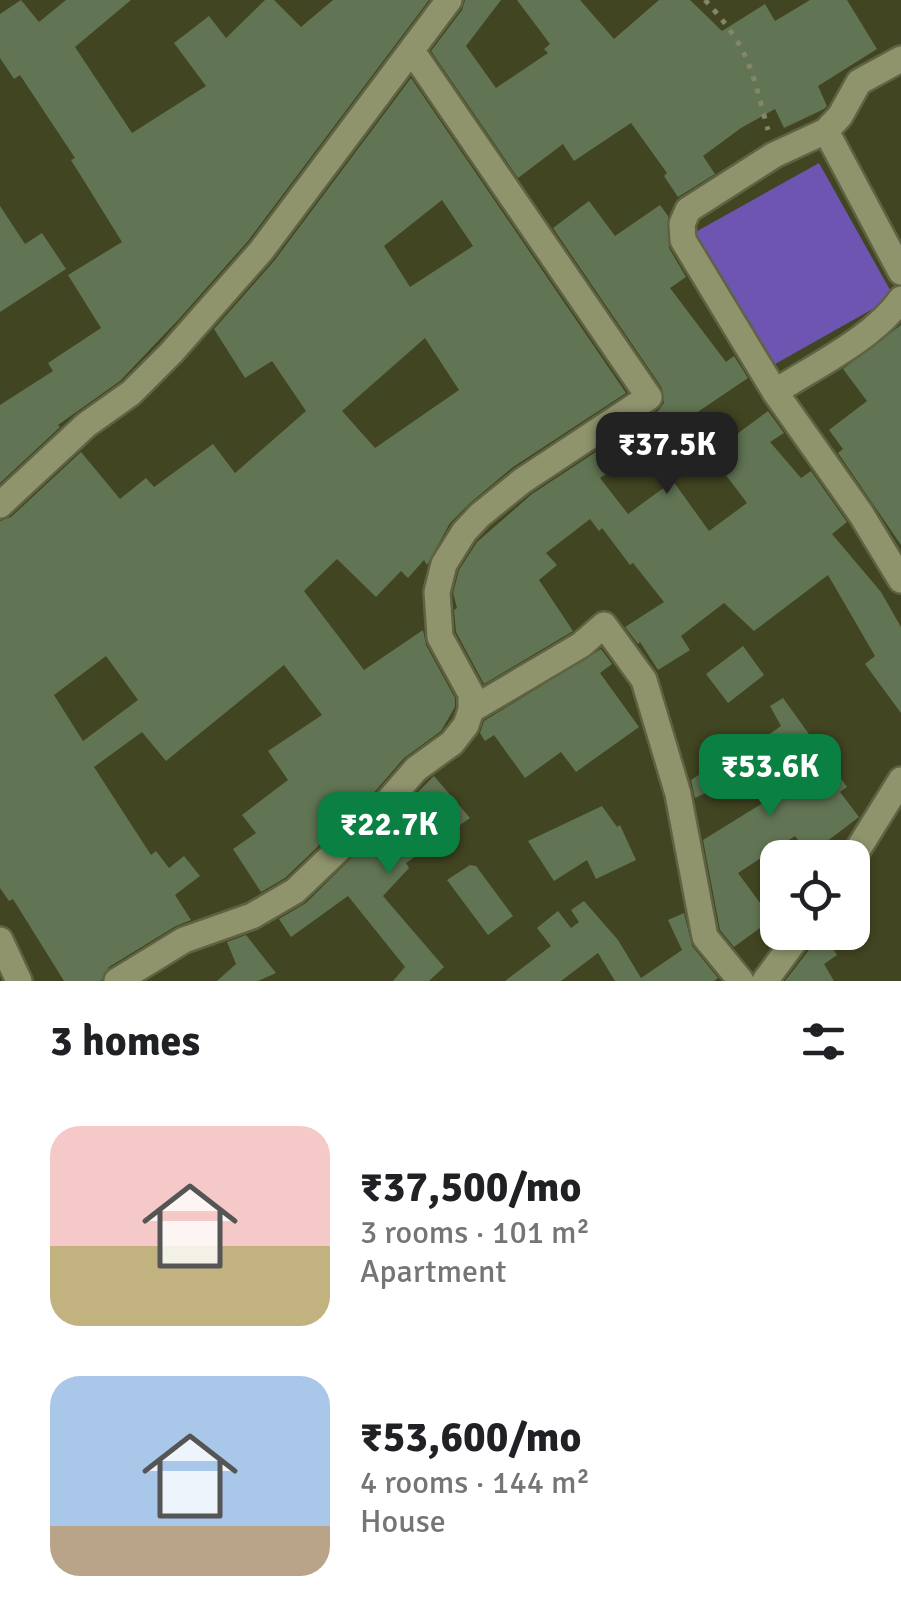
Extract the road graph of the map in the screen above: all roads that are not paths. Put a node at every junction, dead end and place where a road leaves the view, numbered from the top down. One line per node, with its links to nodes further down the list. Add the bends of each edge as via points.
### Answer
1 (449, 0): 2 (street)
2 (412, 51): 8 (street, via 261,251 172,352); 10 (street, via 649,397 522,481 464,532 444,564 437,592 440,637 471,694)
3 (901, 60): 4 (street, via 859,82)
4 (826, 131): 5 (street); 7 (street, via 774,154 688,210 682,224 683,240)
5 (901, 272)
6 (901, 299): 7 (street, via 874,328)
7 (775, 392): 9 (street)
8 (0, 505)
9 (901, 580)
10 (472, 710): 16 (street, via 452,744 416,770 295,891 252,916 184,940); 17 (street, via 604,626 644,680 678,794 705,937)
11 (897, 794): 12 (street)
12 (865, 840)
13 (0, 940): 15 (street)
14 (788, 950): 18 (street)
15 (19, 981)
16 (117, 981)
17 (741, 981)
18 (766, 981)

